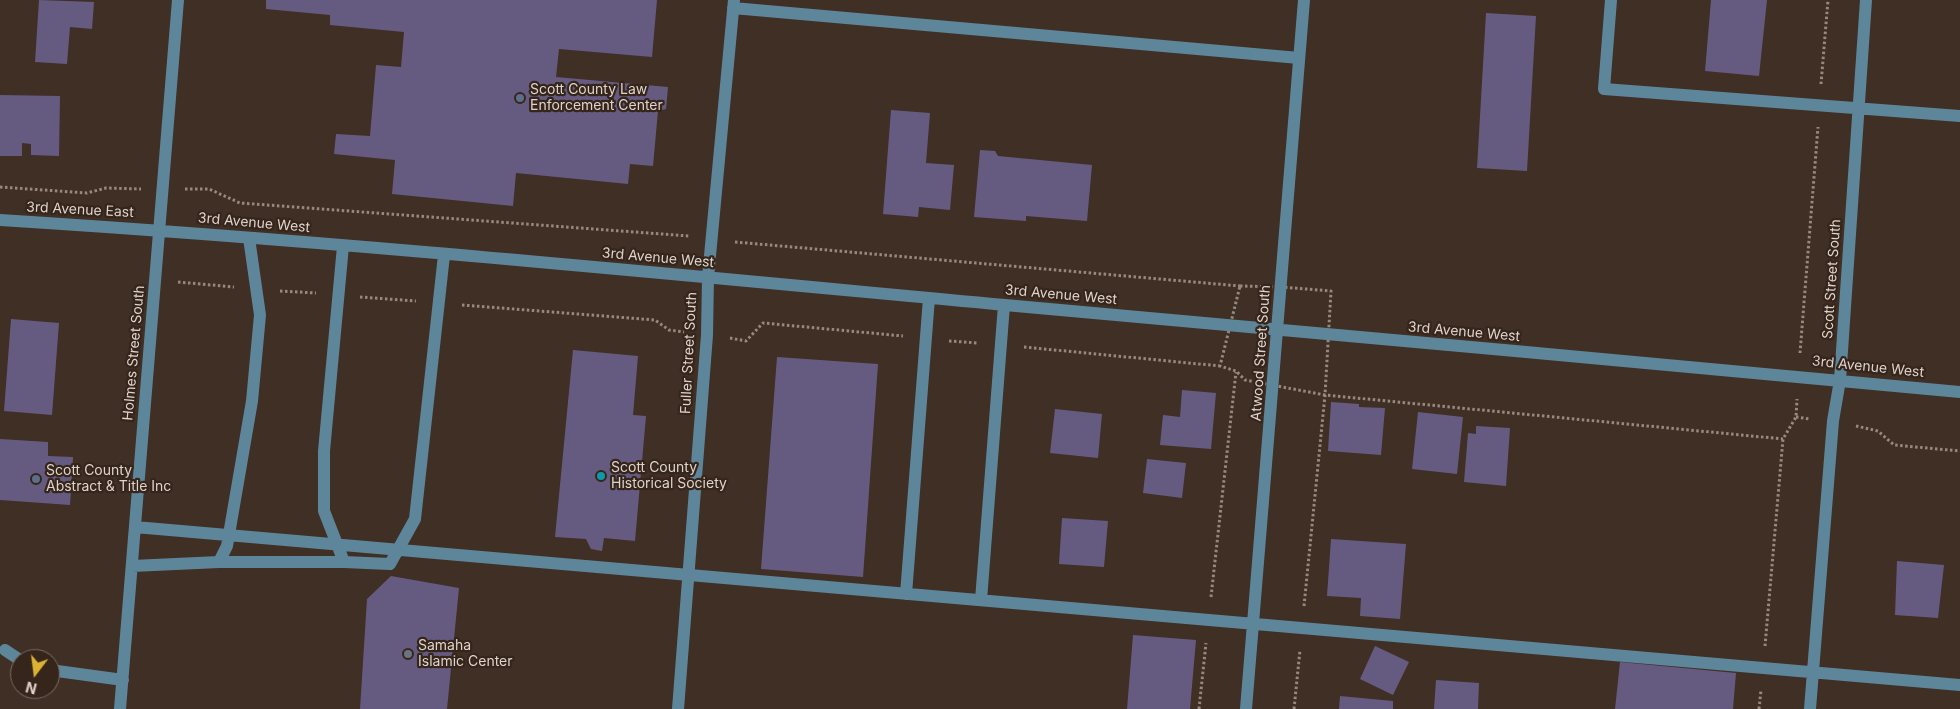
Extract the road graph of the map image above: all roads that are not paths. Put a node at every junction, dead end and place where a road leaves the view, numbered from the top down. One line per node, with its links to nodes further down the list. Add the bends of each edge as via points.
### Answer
1 (178, 0): 10 (street, Holmes Street South)
2 (1304, 0): 6 (street, Atwood Street South)
3 (1611, 0): 7 (street, via 1604,89)
4 (1866, 0): 7 (street, Scott Street South)
5 (734, 4): 6 (street); 14 (street, Fuller Street South)
6 (1298, 58): 17 (street, Atwood Street South)
7 (1858, 108): 8 (street); 18 (street, Scott Street South)
8 (1960, 116)
9 (0, 220): 10 (street, 3rd Avenue East)
10 (159, 230): 11 (street, 3rd Avenue West); 20 (street, Holmes Street South)
11 (249, 238): 12 (street, 3rd Avenue West); 21 (street, via 260,315 252,401)
12 (343, 246): 13 (street, 3rd Avenue West); 22 (street, via 324,451 324,511)
13 (444, 255): 14 (street, 3rd Avenue West); 23 (street, via 415,519)
14 (708, 278): 15 (street, 3rd Avenue West); 27 (street, Fuller Street South, via 707,335)
15 (929, 298): 16 (street, 3rd Avenue West); 28 (street)
16 (1004, 305): 17 (street, 3rd Avenue West); 29 (street)
17 (1277, 329): 18 (street, 3rd Avenue West); 30 (street, Atwood Street South)
18 (1840, 380): 19 (street, 3rd Avenue West); 34 (street, Scott Street South, via 1833,421)
19 (1960, 392)
20 (135, 527): 21 (street); 26 (street, Holmes Street South)
21 (229, 536): 22 (street); 24 (street)
22 (337, 545): 23 (street); 25 (street)
23 (398, 550): 25 (street, via 390,564); 27 (street)
24 (220, 562): 25 (street); 26 (street)
25 (344, 562)
26 (132, 566): 35 (street, Holmes Street South)
27 (689, 575): 28 (street); 38 (street, Fuller Street South)
28 (906, 594): 29 (street)
29 (981, 600): 30 (street)
30 (1253, 624): 34 (street); 39 (street, Atwood Street South)
31 (5, 650): 32 (street)
32 (10, 653)
33 (60, 671): 35 (street)
34 (1814, 673): 36 (street); 40 (street, Scott Street South)
35 (123, 680): 37 (street, Holmes Street South)
36 (1960, 685)
37 (120, 709)
38 (678, 709)
39 (1246, 709)
40 (1810, 709)

